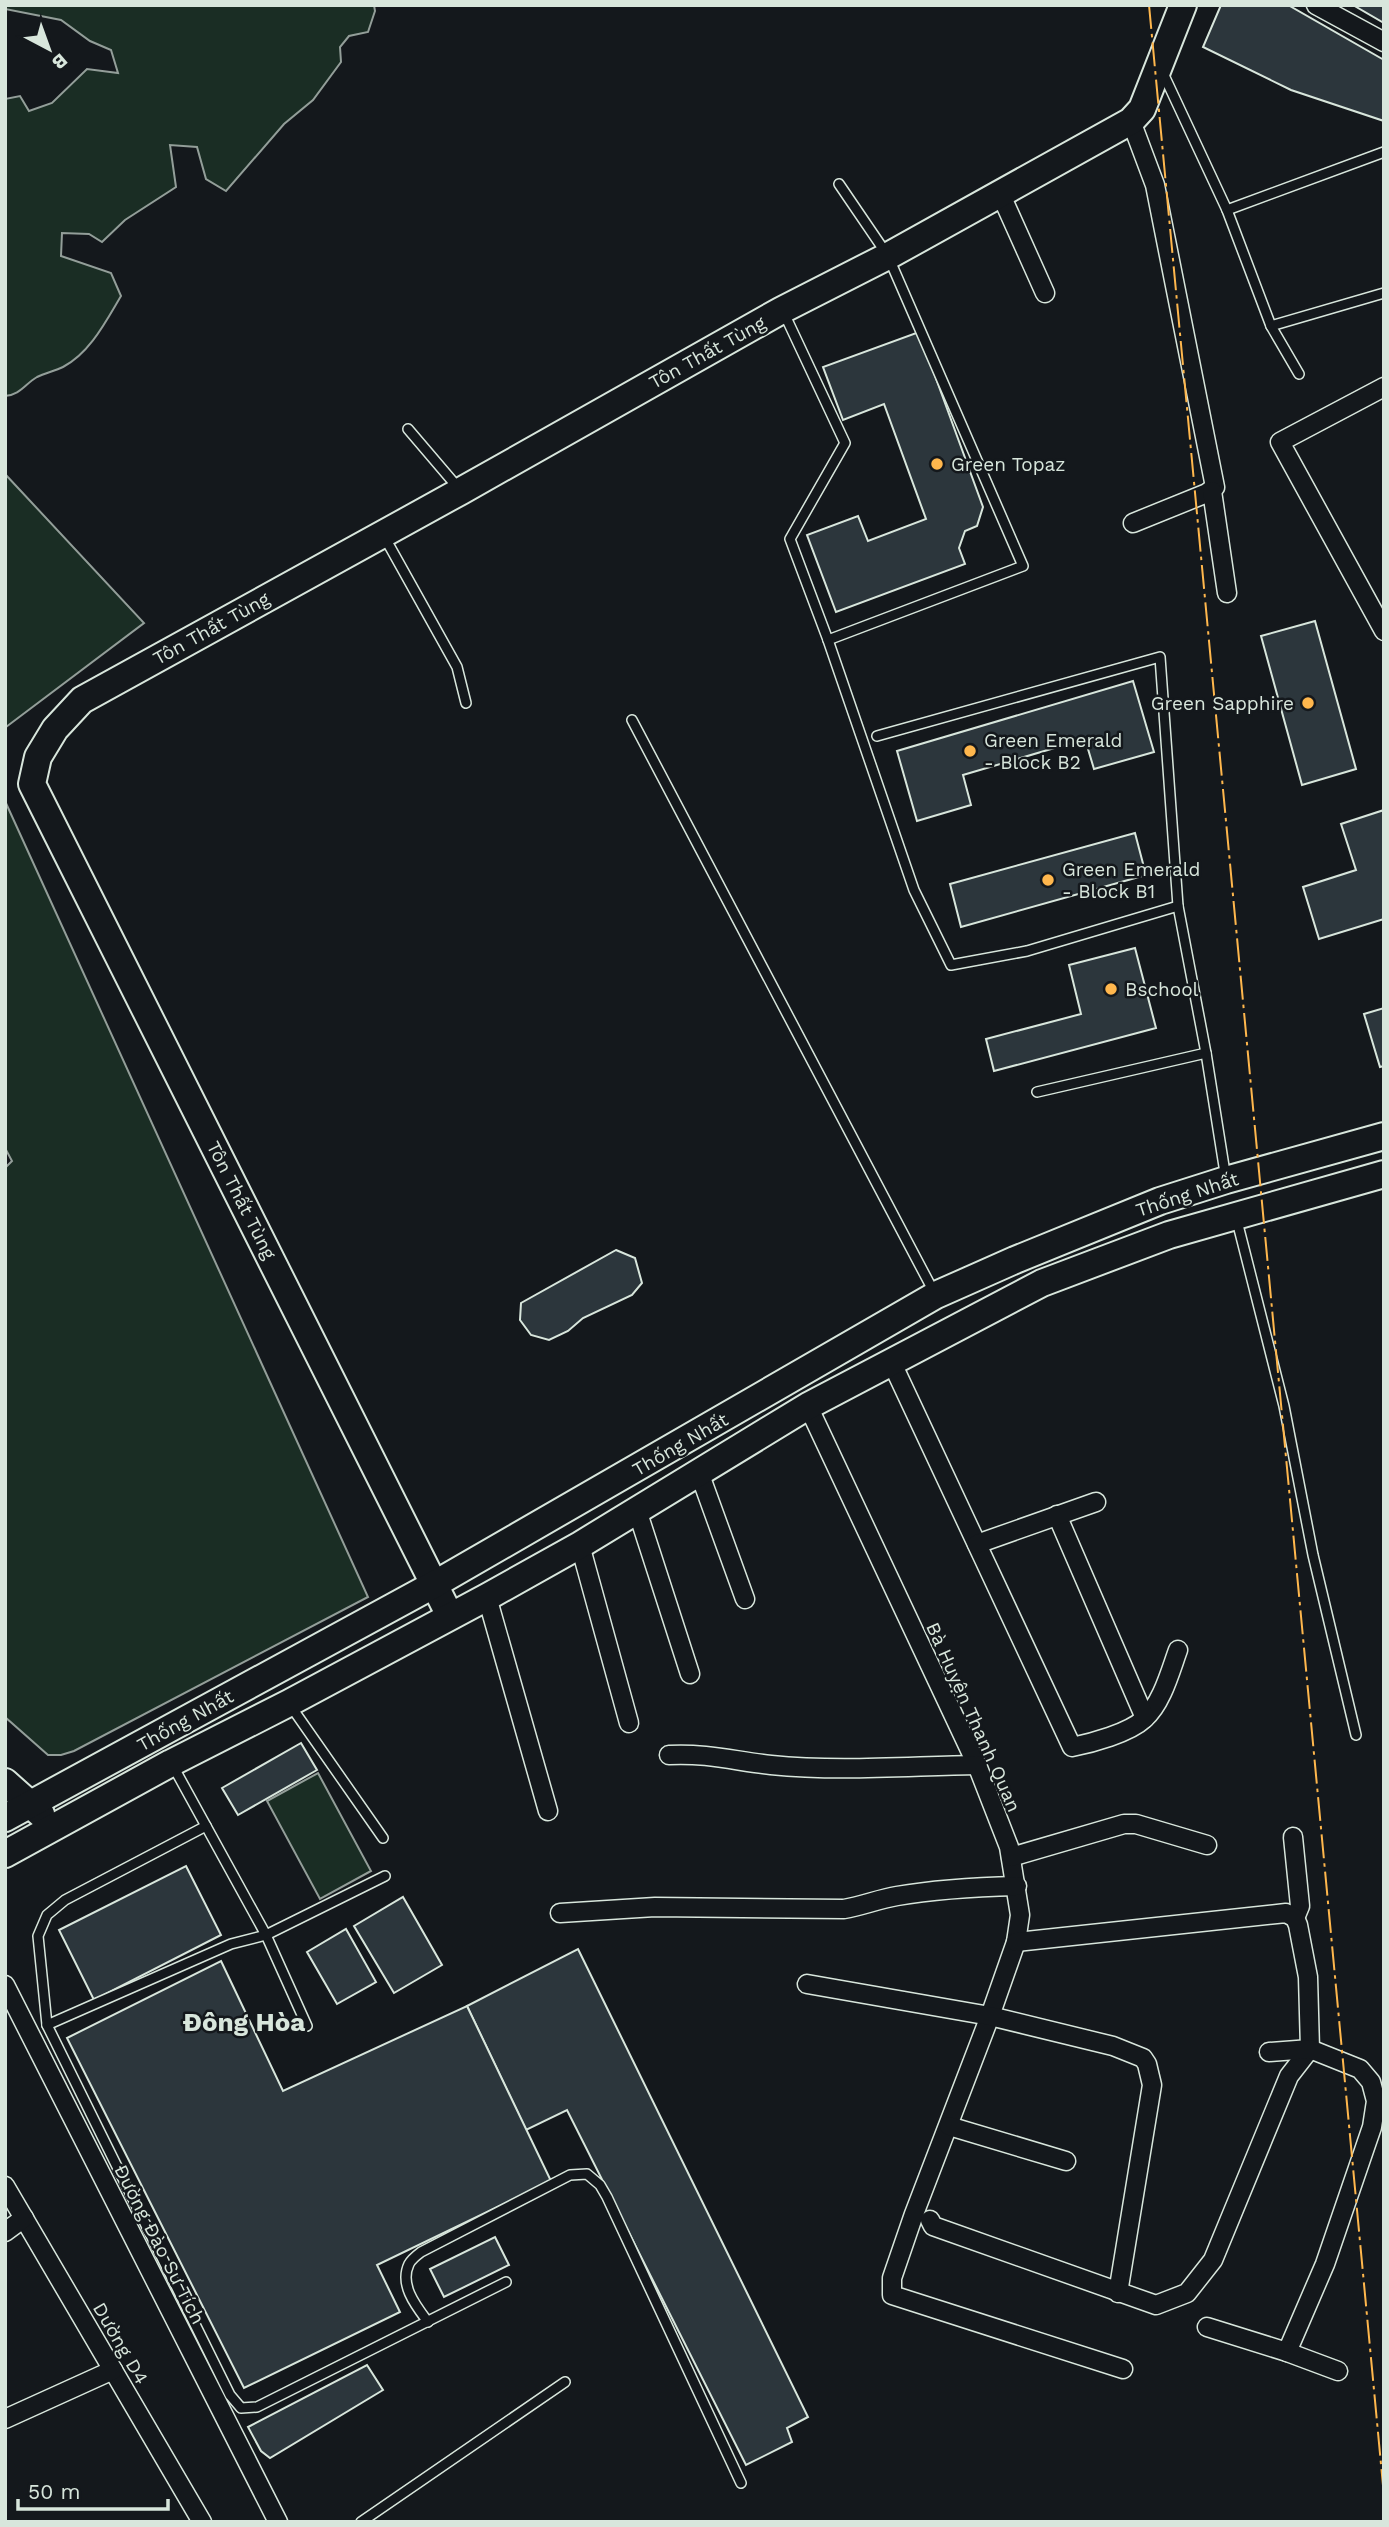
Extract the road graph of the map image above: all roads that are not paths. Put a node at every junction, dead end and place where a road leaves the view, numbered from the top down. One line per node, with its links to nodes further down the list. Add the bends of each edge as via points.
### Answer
1 (1182, 5): 4 (main road, Tôn Thất Tùng)
2 (1316, 5): 3 (street)
3 (1384, 42)
4 (1159, 66): 5 (main road, Tôn Thất Tùng, via 1142,109); 9 (lane)
5 (1131, 121): 8 (main road, Tôn Thất Tùng); 19 (street, via 1155,185 1215,487)
6 (1384, 152): 9 (lane)
7 (839, 184): 10 (lane)
8 (1001, 195): 10 (main road, Tôn Thất Tùng); 11 (street)
9 (1227, 211): 14 (lane)
10 (888, 256): 13 (main road, Tôn Thất Tùng); 24 (lane, via 1023,566)
11 (1045, 293)
12 (1384, 293): 14 (lane)
13 (782, 310): 18 (main road, Tôn Thất Tùng); 24 (lane, via 845,443 790,540)
14 (1271, 326): 15 (lane)
15 (1299, 374)
16 (1384, 387): 23 (street, via 1280,442)
17 (408, 429): 18 (lane)
18 (461, 491): 21 (main road, Tôn Thất Tùng)
19 (1212, 491): 20 (street); 22 (street)
20 (1133, 523)
21 (382, 533): 25 (lane, via 457,667); 44 (main road, Tôn Thất Tùng, via 82,700 55,729 38,757 32,784)
22 (1227, 593)
23 (1384, 632)
24 (828, 640): 28 (lane, via 914,890 951,965 1027,951)
25 (466, 703)
26 (632, 720): 35 (lane)
27 (877, 736): 28 (lane, via 1160,657)
28 (1178, 906): 29 (lane)
29 (1206, 1053): 30 (lane); 33 (lane)
30 (1037, 1093)
31 (1384, 1136): 33 (main road, Thống Nhất)
32 (1384, 1174): 34 (main road, Thống Nhất)
33 (1226, 1180): 35 (main road, Thống Nhất, via 1160,1201)
34 (1236, 1216): 36 (main road, Thống Nhất, via 1169,1235 1042,1283); 53 (lane, via 1284,1406 1313,1555)
35 (936, 1295): 44 (main road, Thống Nhất)
36 (891, 1361): 37 (main road, Thống Nhất); 42 (street)
37 (808, 1406): 38 (main road, Thống Nhất); 56 (street, Bà Huyện Thanh Quan)
38 (699, 1472): 40 (main road, Thống Nhất); 46 (street)
39 (1096, 1502): 41 (street)
40 (637, 1510): 43 (main road, Thống Nhất); 49 (street)
41 (1057, 1515): 42 (street); 51 (street)
42 (977, 1544): 51 (street, via 1072,1747 1092,1743)
43 (580, 1545): 45 (main road, Thống Nhất); 52 (street)
44 (435, 1584): 47 (main road, Tôn Thất Tùng); 58 (main road, Thống Nhất)
45 (487, 1597): 47 (main road, Thống Nhất); 59 (street)
46 (745, 1599)
47 (450, 1616): 50 (main road, Thống Nhất)
48 (1178, 1650): 51 (street, via 1157,1702)
49 (690, 1674)
50 (289, 1703): 55 (main road, Thống Nhất); 64 (lane)
51 (1145, 1718)
52 (629, 1723)
53 (1356, 1735)
54 (669, 1755): 56 (street, via 697,1754 772,1765)
55 (172, 1763): 61 (lane); 62 (main road, Thống Nhất)
56 (977, 1765): 68 (street, Bà Huyện Thanh Quan)
57 (5, 1782): 58 (main road)
58 (30, 1805): 60 (main road, Thống Nhất); 62 (main road)
59 (548, 1811)
60 (5, 1820): 65 (main road)
61 (206, 1826): 73 (lane); 78 (lane, via 65,1900 47,1915 38,1936)
62 (56, 1827): 65 (main road, Thống Nhất)
63 (1293, 1837): 72 (street, via 1300,1906)
64 (383, 1838)
65 (30, 1841): 67 (main road, Thống Nhất)
66 (1207, 1845): 68 (street, via 1124,1824)
67 (5, 1854)
68 (1011, 1857): 70 (street, Bà Huyện Thanh Quan)
69 (385, 1876): 73 (lane)
70 (1017, 1886): 71 (street, via 893,1896 844,1909 655,1907); 74 (street, Bà Huyện Thanh Quan)
71 (560, 1913)
72 (1295, 1918): 74 (street, via 1268,1913); 80 (street, via 1308,1977)
73 (266, 1935): 78 (lane, via 230,1944); 79 (lane)
74 (1016, 1942): 77 (street, Bà Huyện Thanh Quan)
75 (807, 1984): 77 (street)
76 (5, 1985): 100 (street, Đường Đào Sư Tích)
77 (990, 2015): 82 (street, Bà Huyện Thanh Quan); 89 (street, via 1113,2046 1143,2057 1147,2064 1152,2085)
78 (47, 2025): 90 (lane, via 230,2395 241,2408 257,2407)
79 (307, 2026)
80 (1310, 2049): 81 (street); 89 (street, via 1289,2076 1213,2260 1194,2285 1187,2293 1156,2305); 92 (street, via 1360,2069 1371,2082 1376,2101 1372,2127 1325,2264)
81 (1269, 2052)
82 (949, 2126): 83 (street); 85 (street, Bà Huyện Thanh Quan)
83 (1066, 2161)
84 (5, 2186): 86 (street, Dường D4)
85 (922, 2217): 89 (street, via 933,2226); 94 (street, Bà Huyện Thanh Quan, via 892,2278 892,2295)
86 (24, 2218): 87 (street); 93 (street, Dường D4)
87 (5, 2232)
88 (506, 2282): 90 (lane)
89 (1118, 2293)
90 (428, 2322): 98 (lane, via 409,2295 409,2263 421,2252 570,2175 587,2174 607,2197)
91 (1207, 2327): 92 (street)
92 (1287, 2352): 95 (street)
93 (113, 2370): 97 (street); 99 (street, Dường D4)
94 (1123, 2370)
95 (1338, 2371)
96 (565, 2382): 101 (lane)
97 (5, 2419)
98 (741, 2483)
99 (195, 2520)
100 (278, 2522)
101 (361, 2522)

